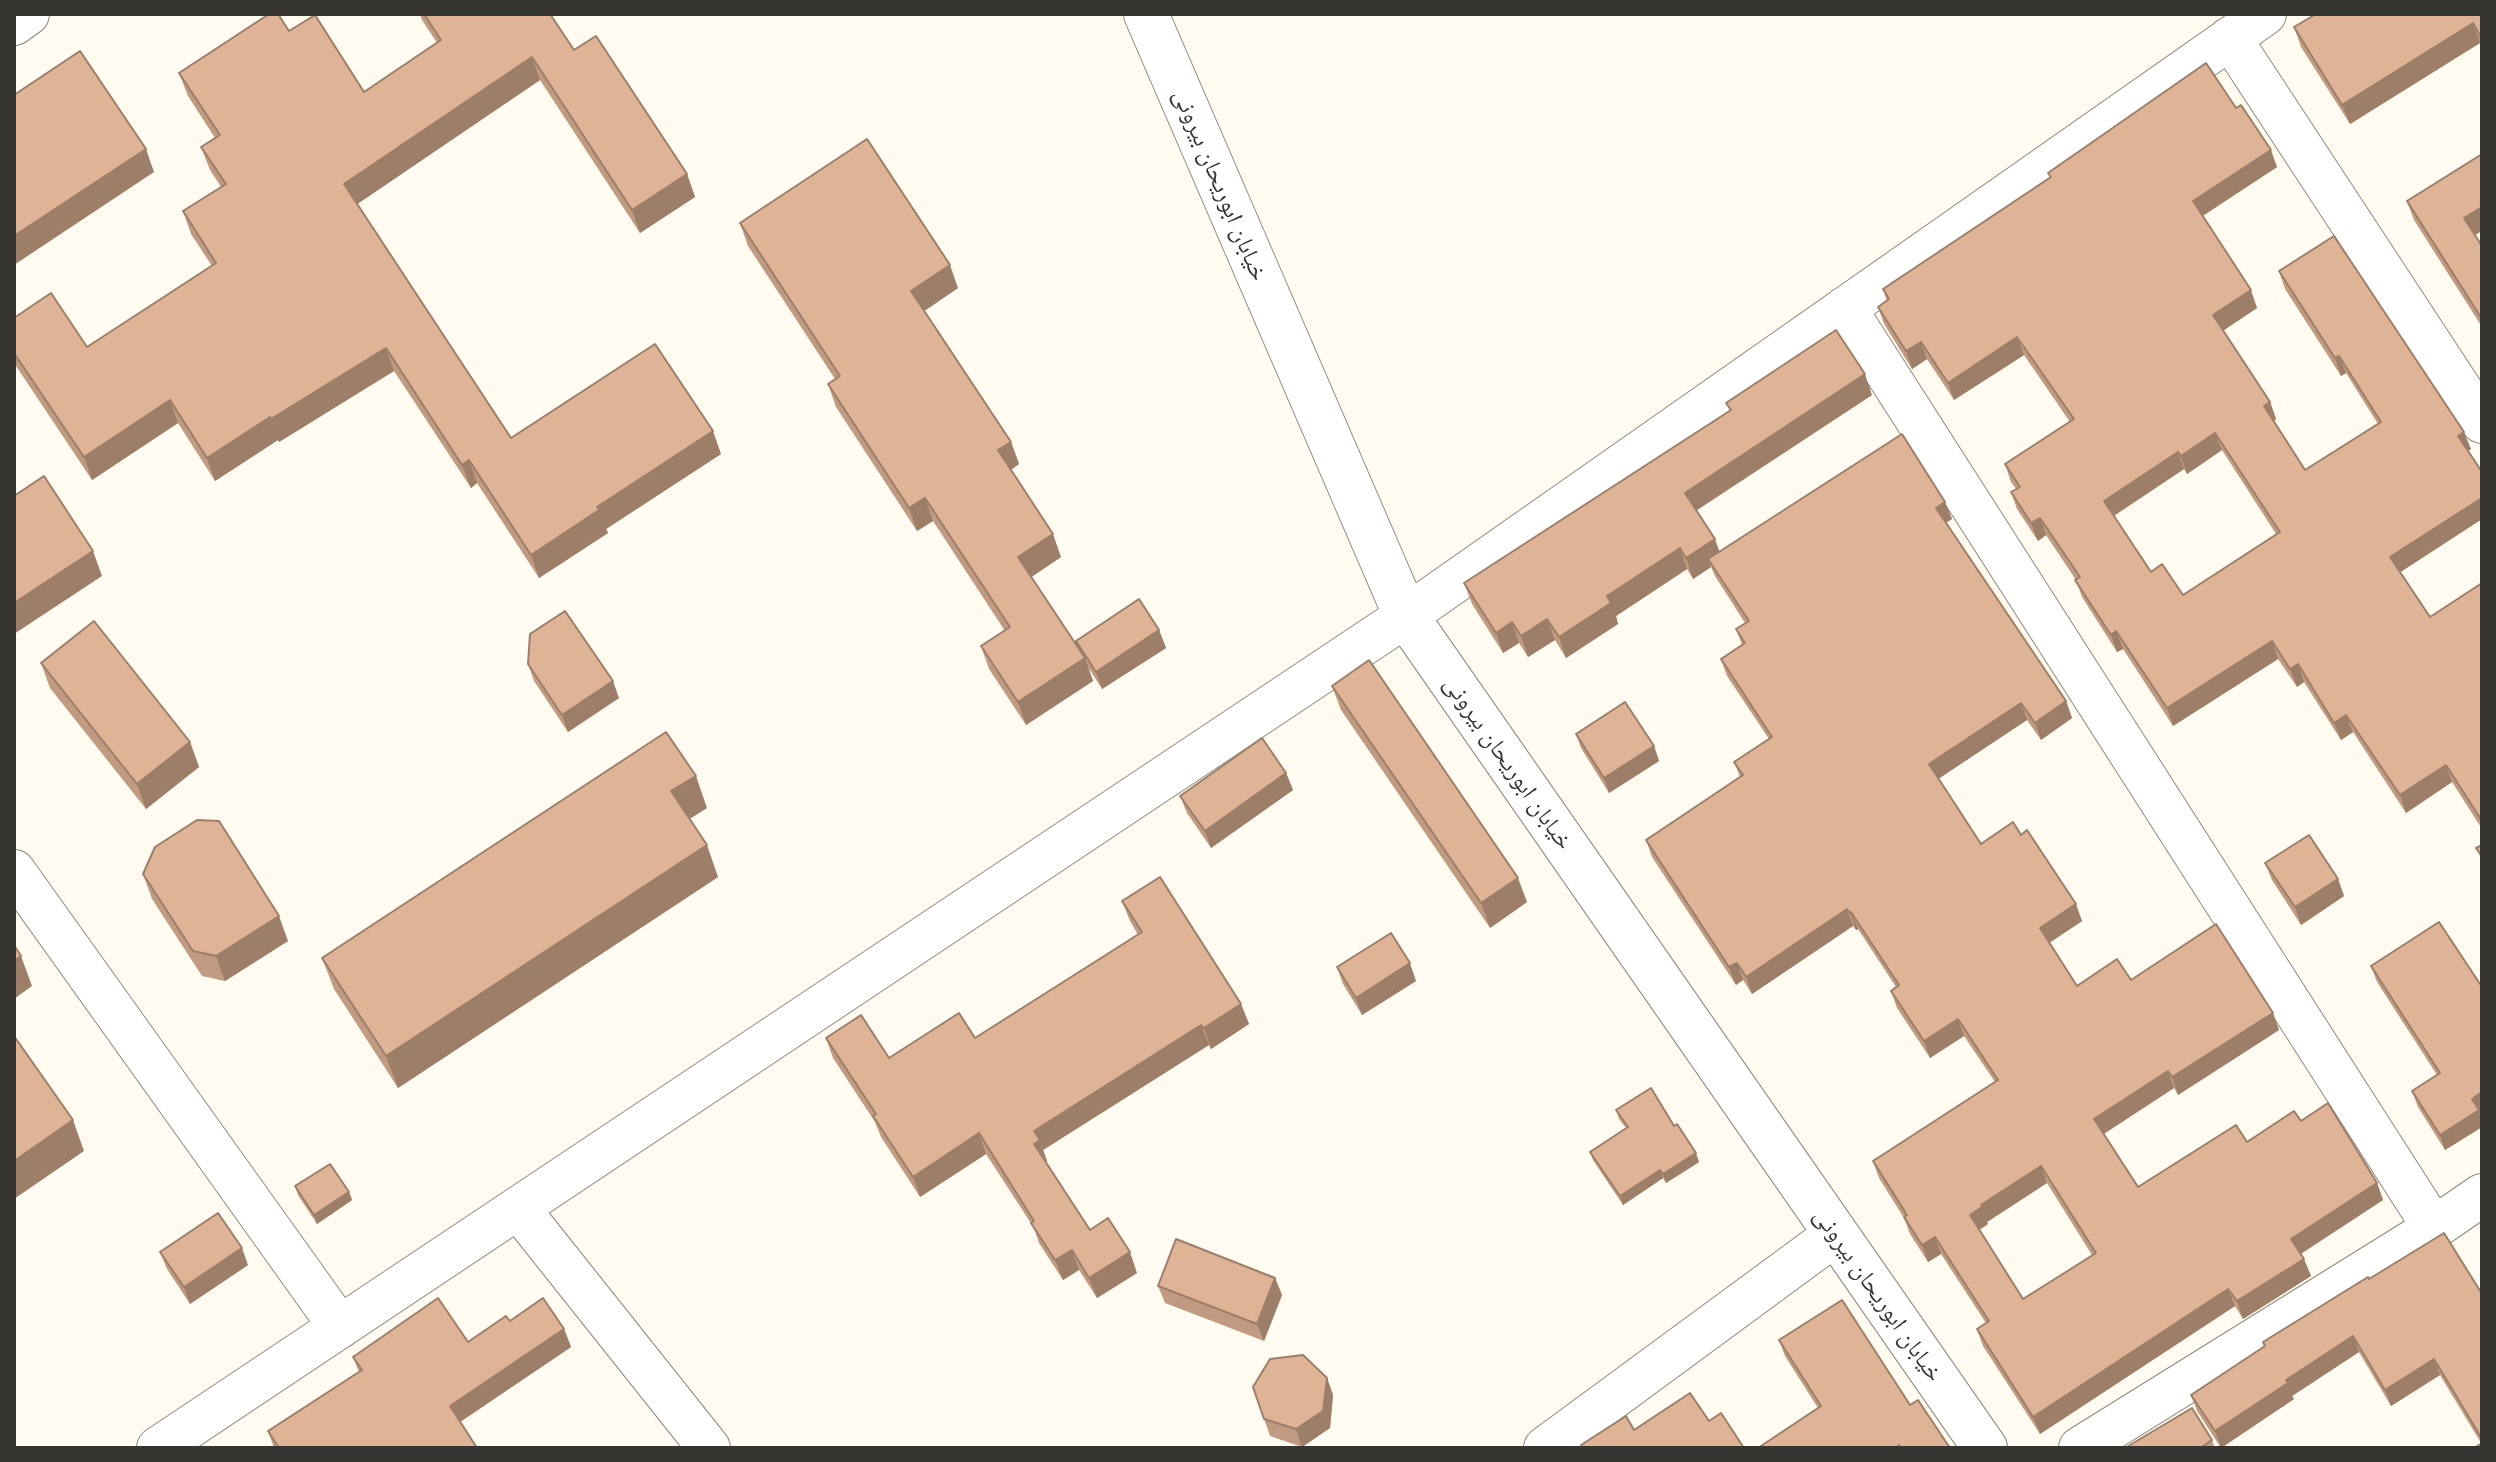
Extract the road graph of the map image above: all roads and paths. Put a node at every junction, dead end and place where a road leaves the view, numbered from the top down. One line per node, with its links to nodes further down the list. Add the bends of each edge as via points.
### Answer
1 (28, 14): 4 (street)
2 (1146, 14): 8 (street, خیابان ابوریحان بیرونی)
3 (2265, 14): 5 (street)
4 (14, 24)
5 (2230, 38): 6 (street); 7 (street)
6 (1845, 308): 8 (street); 12 (street)
7 (2482, 422)
8 (1406, 616): 11 (street); 13 (street, خیابان ابوریحان بیرونی)
9 (14, 871): 14 (street)
10 (2482, 1195): 12 (street)
11 (518, 1208): 14 (street); 16 (street)
12 (2434, 1228): 19 (street)
13 (1836, 1234): 17 (street); 18 (street, خیابان ابوریحان بیرونی)
14 (340, 1327): 15 (street)
15 (158, 1448)
16 (709, 1448)
17 (1545, 1448)
18 (1985, 1448)
19 (2080, 1448)

